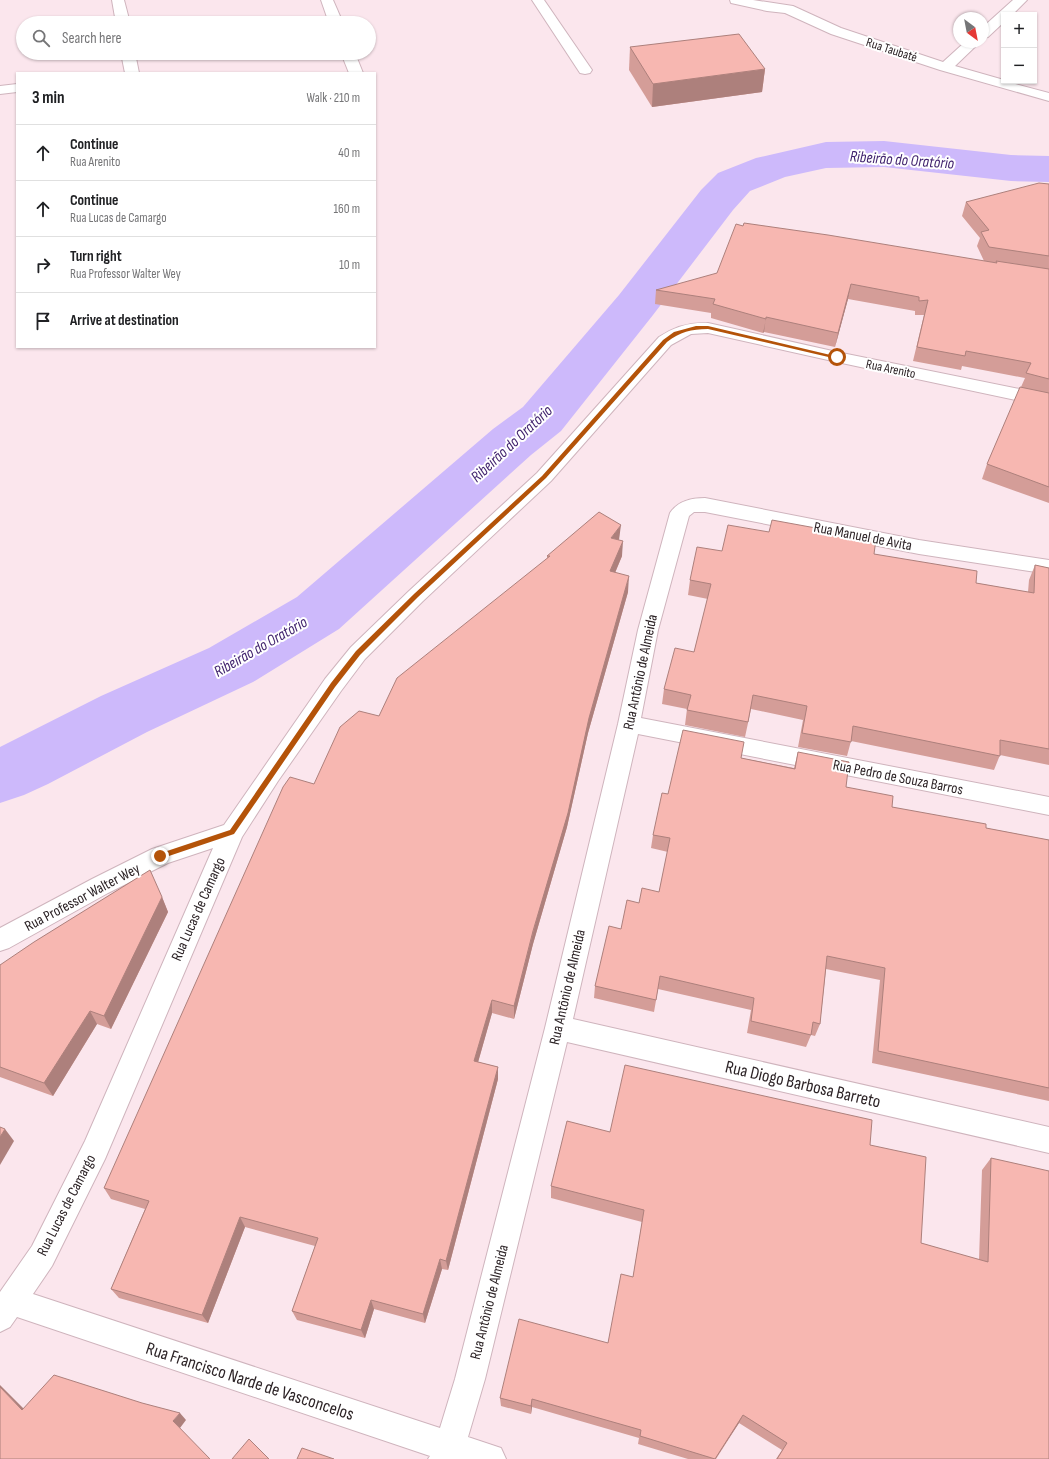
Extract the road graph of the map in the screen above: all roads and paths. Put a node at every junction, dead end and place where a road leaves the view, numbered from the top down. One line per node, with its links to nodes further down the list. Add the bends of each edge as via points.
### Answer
1 (118, 0): 8 (street)
2 (327, 0): 9 (street)
3 (538, 0): 15 (street)
4 (736, 0): 7 (street, Rua Taubaté)
5 (770, 0): 7 (street)
6 (1021, 0): 10 (street)
7 (788, 9): 14 (street, Rua Taubaté, via 836,31)
8 (121, 16)
9 (333, 16)
10 (989, 29)
11 (966, 48): 14 (street)
12 (129, 60): 16 (street)
13 (351, 60): 17 (street)
14 (945, 67): 20 (street, Rua Taubaté)
15 (585, 70)
16 (132, 72)
17 (356, 72)
18 (16, 88): 19 (street)
19 (0, 90)
20 (1049, 97)
21 (665, 341): 22 (street, Rua Arenito, via 685,329 708,328); 27 (street, Rua Lucas de Camargo, via 544,477 358,653 328,691)
22 (1049, 401)
23 (680, 513): 24 (street, Rua Manuel de Avita, via 684,508 705,505 919,547); 25 (street, Rua Antônio de Almeida, via 648,630)
24 (1049, 567)
25 (629, 724): 26 (street, Rua Pedro de Souza Barros); 29 (street, Rua Antônio de Almeida)
26 (1049, 806)
27 (232, 832): 28 (street, Rua Professor Walter Wey, via 160,856); 31 (street, Rua Lucas de Camargo, via 94,1150 42,1256)
28 (0, 940)
29 (558, 1028): 30 (street, Rua Diogo Barbosa Barreto); 32 (street, Rua Antônio de Almeida, via 470,1379)
30 (1049, 1140)
31 (6, 1309): 32 (street, Rua Francisco Narde de Vasconcelos)
32 (447, 1453): 33 (street, Rua Francisco Narde de Vasconcelos)
33 (490, 1459)

